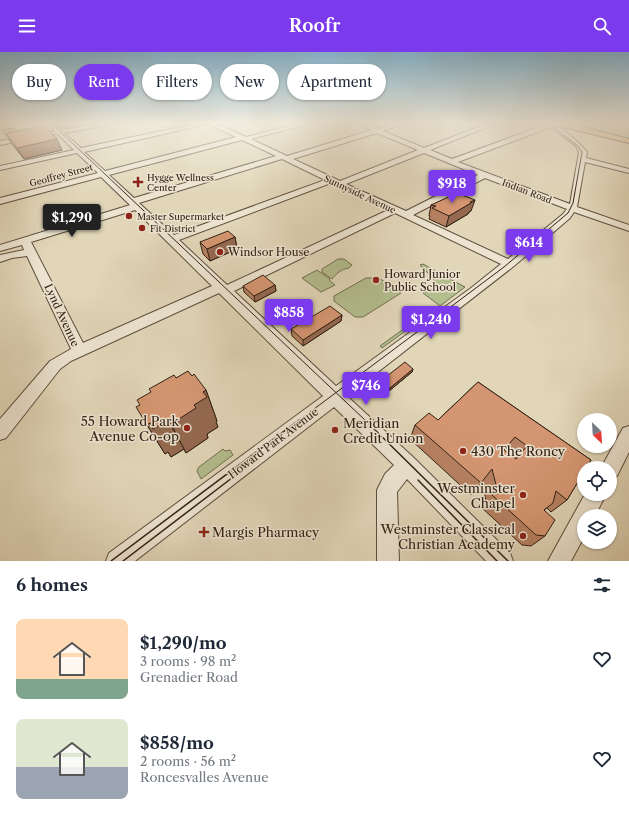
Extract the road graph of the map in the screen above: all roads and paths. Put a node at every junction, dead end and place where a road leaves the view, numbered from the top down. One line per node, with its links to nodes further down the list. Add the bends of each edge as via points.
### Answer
1 (75, 147): 11 (street)
2 (98, 147): 11 (street)
3 (210, 147): 17 (street, Geoffrey Street)
4 (262, 147): 12 (street, Sunnyside Avenue)
5 (321, 147): 12 (street)
6 (415, 147): 10 (street, Indian Road)
7 (431, 147): 10 (street)
8 (491, 147): 14 (street)
9 (579, 147): 13 (street, via 583,154)
10 (422, 150): 14 (street, Indian Road); 19 (street)
11 (79, 151): 15 (street); 17 (street)
12 (284, 158): 19 (street, Sunnyside Avenue); 21 (street)
13 (582, 160): 16 (street); 22 (street)
14 (451, 162): 18 (street, Indian Road)
15 (0, 168)
16 (629, 171)
17 (103, 174): 20 (street, Geoffrey Street); 21 (street)
18 (485, 175): 22 (street, Indian Road); 24 (street)
19 (334, 182): 23 (street, Sunnyside Avenue); 26 (street)
20 (0, 201)
21 (135, 204): 26 (street); 27 (street)
22 (573, 209): 25 (street, Indian Road); 31 (street, Howard Park Avenue)
23 (395, 210): 24 (street, Sunnyside Avenue); 32 (street, via 278,266)
24 (406, 215): 31 (street, Sunnyside Avenue)
25 (629, 228)
26 (172, 239): 32 (street)
27 (28, 246): 28 (street); 30 (street); 33 (street, Lynd Avenue)
28 (0, 248)
29 (0, 252): 30 (street)
30 (0, 259)
31 (510, 264): 34 (street, Howard Park Avenue)
32 (223, 289): 33 (street); 34 (street)
33 (79, 351): 35 (street, Lynd Avenue, via 55,364)
34 (335, 396): 38 (street); 40 (street, Howard Park Avenue)
35 (0, 432)
36 (629, 434): 37 (street)
37 (614, 461)
38 (407, 465): 41 (street, via 392,481 388,490); 42 (street)
39 (592, 501): 43 (street)
40 (117, 561)
41 (388, 561)
42 (502, 561)
43 (559, 561)

